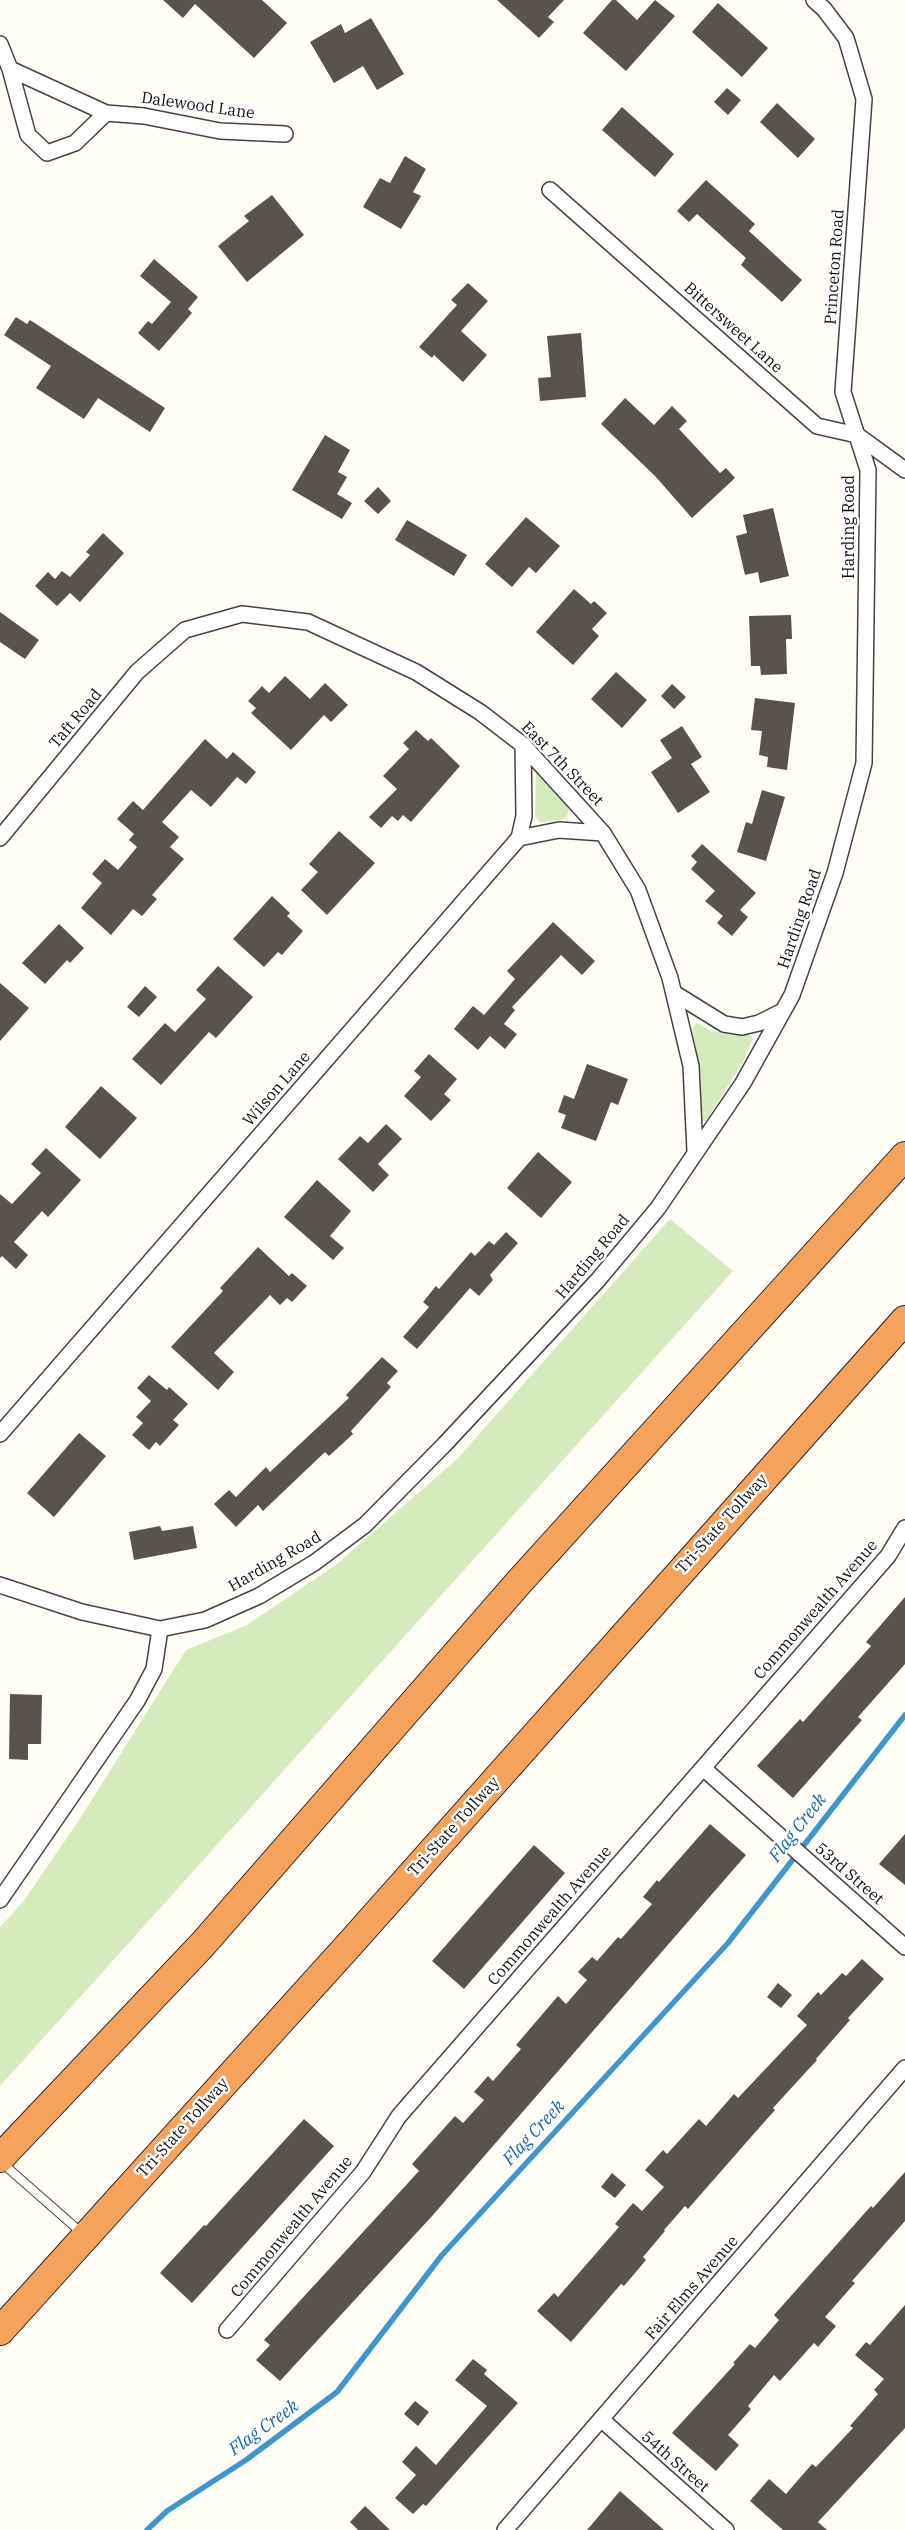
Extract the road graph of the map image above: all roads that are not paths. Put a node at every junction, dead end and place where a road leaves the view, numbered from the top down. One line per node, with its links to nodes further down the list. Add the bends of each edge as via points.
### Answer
1 (814, 0): 7 (street, Princeton Road, via 846,38 864,99 843,392)
2 (0, 44): 3 (street)
3 (10, 69): 4 (street, Dalewood Lane); 4 (street, via 28,135 46,153 75,143)
4 (106, 113): 5 (street, Dalewood Lane, via 144,116 220,131)
5 (285, 134)
6 (550, 190): 7 (street, Bittersweet Lane, via 817,426)
7 (856, 435): 8 (street, Bittersweet Lane); 15 (street, Harding Road, via 868,470 864,763 835,873 792,995)
8 (905, 470)
9 (185, 630): 10 (street, East 7th Street, via 242,614 308,622 416,672 480,712); 12 (street, Taft Road, via 137,672)
10 (523, 745): 11 (street, East 7th Street); 13 (street, Wilson Lane, via 524,816)
11 (603, 833): 13 (street, via 559,830); 14 (street, East 7th Street, via 638,890)
12 (0, 838)
13 (519, 838): 19 (street, Wilson Lane)
14 (674, 994): 15 (street, via 724,1024 742,1027); 16 (street, East 7th Street, via 691,1066)
15 (783, 1011): 16 (street, Harding Road, via 743,1084)
16 (695, 1151): 22 (street, Harding Road, via 658,1208 598,1280 506,1381 365,1525 314,1563 258,1596 205,1620)
17 (905, 1156): 27 (highway, via 520,1581 203,1944)
18 (905, 1320): 28 (highway, Tri-State Tollway, via 349,1945)
19 (0, 1434)
20 (905, 1528): 23 (street, Commonwealth Avenue, via 888,1556)
21 (0, 1585): 22 (street, via 82,1612)
22 (160, 1629): 24 (street, via 154,1669 137,1701)
23 (702, 1768): 25 (street, 53rd Street); 29 (street, Commonwealth Avenue, via 399,2116 363,2172)
24 (0, 1900)
25 (905, 1947)
26 (905, 2068): 31 (street, Fair Elms Avenue)
27 (0, 2159): 28 (lane)
28 (85, 2236): 30 (highway, Tri-State Tollway)
29 (227, 2330)
30 (0, 2331)
31 (602, 2420): 32 (street, Fair Elms Avenue); 33 (street, 54th Street)
32 (505, 2530)
33 (726, 2530)

